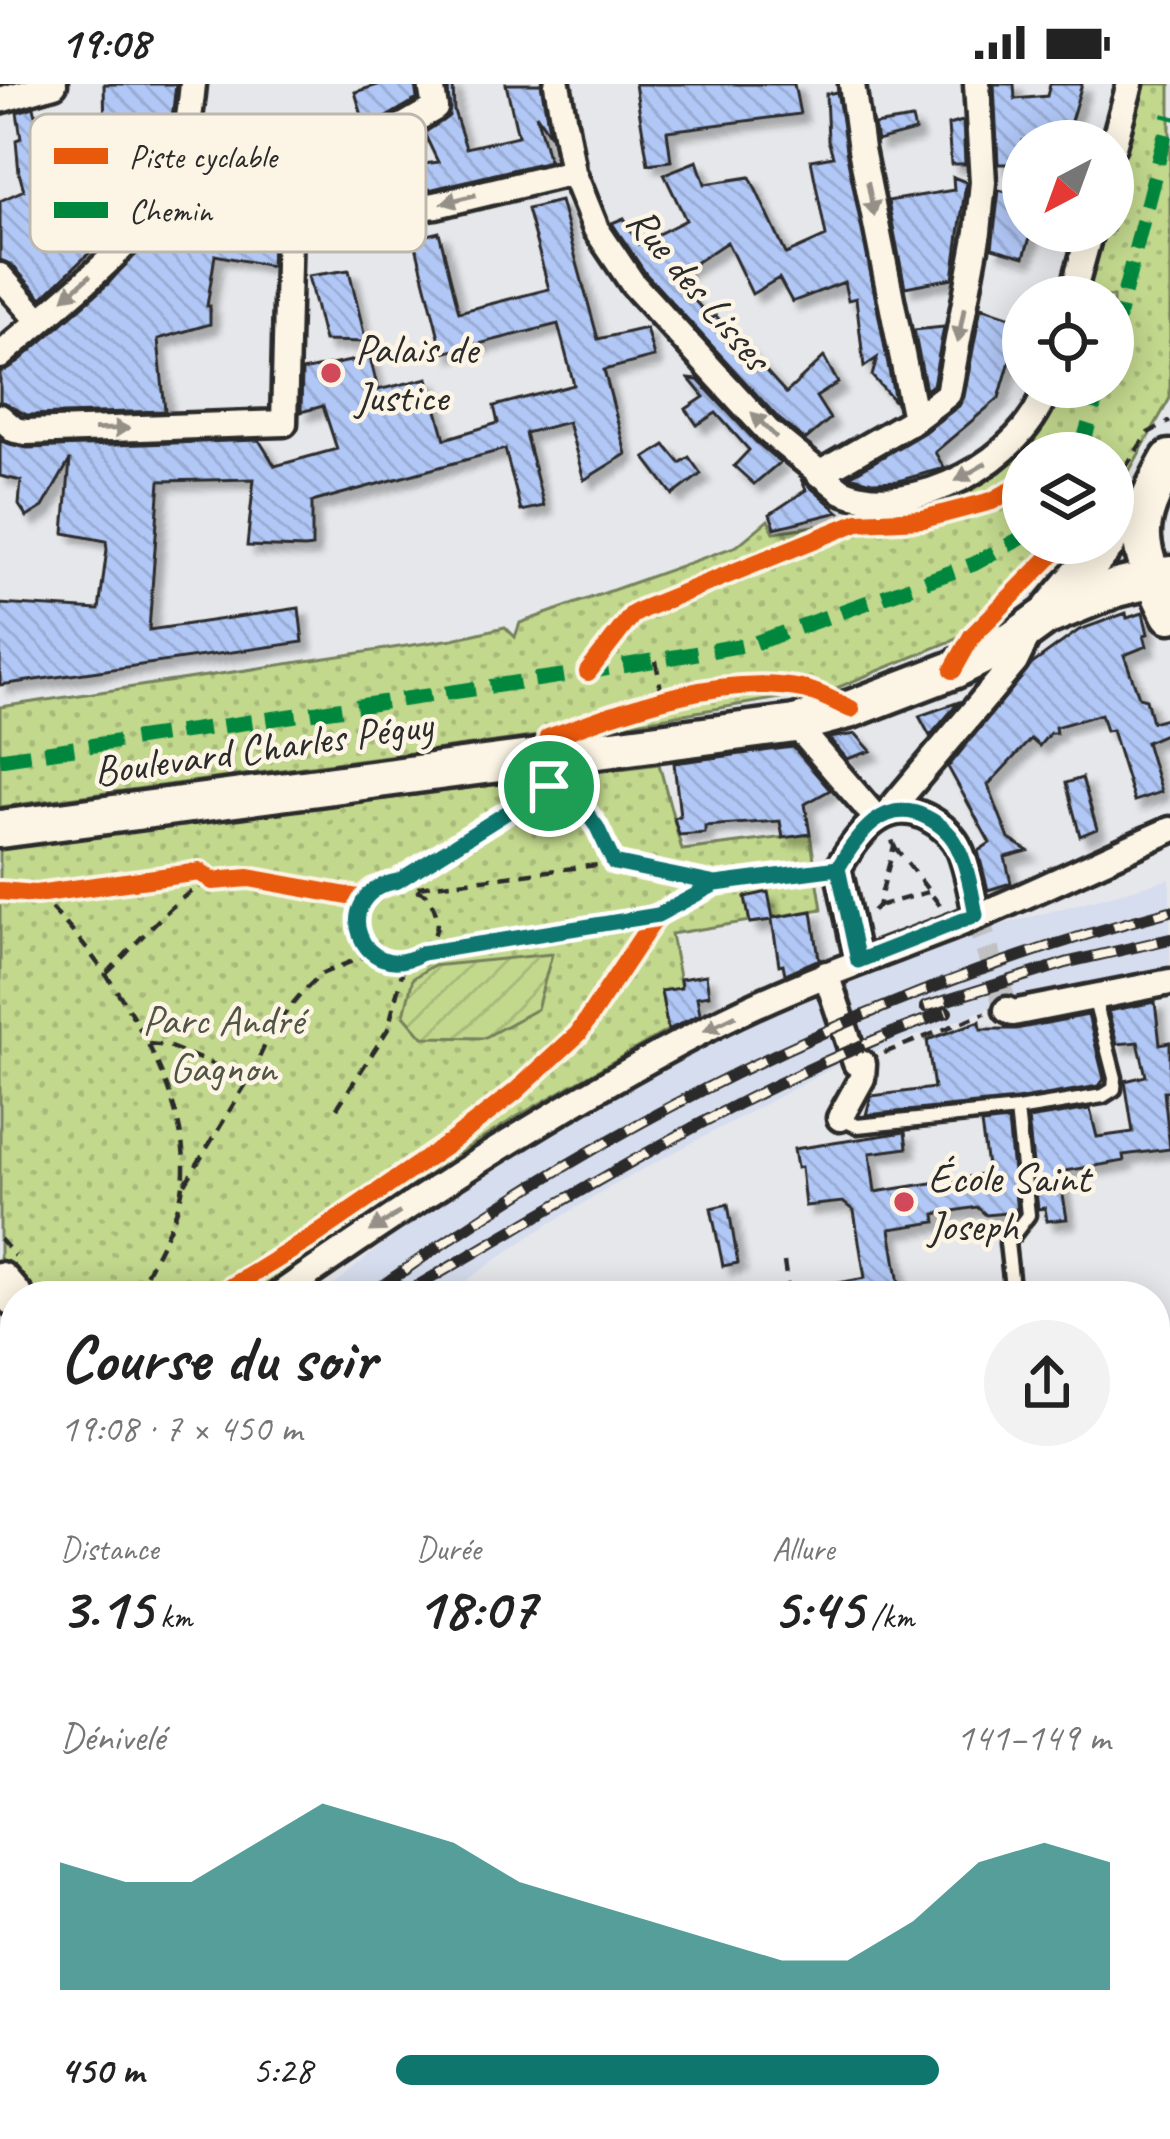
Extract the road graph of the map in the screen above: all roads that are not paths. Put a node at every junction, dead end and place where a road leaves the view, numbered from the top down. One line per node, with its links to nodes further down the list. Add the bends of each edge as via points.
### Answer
1 (54, 84): 8 (street)
2 (194, 84): 9 (street)
3 (431, 84): 10 (street, via 435,108)
4 (557, 84): 12 (street, Rue des Lisses)
5 (852, 84): 21 (street, one-way to 21)
6 (977, 84): 21 (street, one-way to 21, via 983,182 948,394)
7 (1130, 84): 11 (street)
8 (0, 100)
9 (190, 114)
10 (425, 114)
11 (1120, 120)
12 (573, 172): 13 (street, one-way to 13); 23 (street, Rue des Lisses, one-way to 12, via 768,431 633,284 596,229)
13 (426, 206)
14 (116, 252): 17 (street, one-way to 17)
15 (288, 252): 20 (street, one-way to 15, via 26,432 284,423)
16 (0, 276): 17 (street)
17 (39, 320): 18 (street)
18 (0, 356)
19 (1039, 408): 23 (street, Rue des Lisses, one-way to 23, via 1023,433 944,488 855,497)
20 (0, 417)
21 (914, 418): 23 (street)
22 (1170, 459): 24 (main road)
23 (819, 474)
24 (1152, 492): 25 (main road); 27 (main road, via 1140,527 1144,562)
25 (1134, 512)
26 (1089, 564): 29 (main road)
27 (1161, 577): 28 (main road); 29 (main road, Boulevard Charles Péguy)
28 (1170, 614)
29 (1039, 622): 30 (main road, Boulevard Charles Péguy, via 953,670); 31 (street, via 1015,662)
30 (795, 724): 31 (street); 32 (main road, Boulevard Charles Péguy)
31 (884, 815): 34 (street, via 909,810 951,837 960,851); 35 (street, via 838,868)
32 (0, 829)
33 (1170, 830): 34 (street)
34 (967, 920): 35 (street)
35 (858, 961): 36 (street)
36 (826, 974): 41 (street, via 856,1063 863,1064); 42 (street, one-way to 42, via 624,1074)
37 (1170, 982): 38 (street)
38 (1094, 996): 39 (street); 40 (lane, via 1114,1089)
39 (1008, 1012)
40 (1017, 1110): 41 (lane, via 857,1126); 43 (lane, via 1028,1216 1007,1243)
41 (840, 1118)
42 (300, 1281)
43 (1011, 1281)

